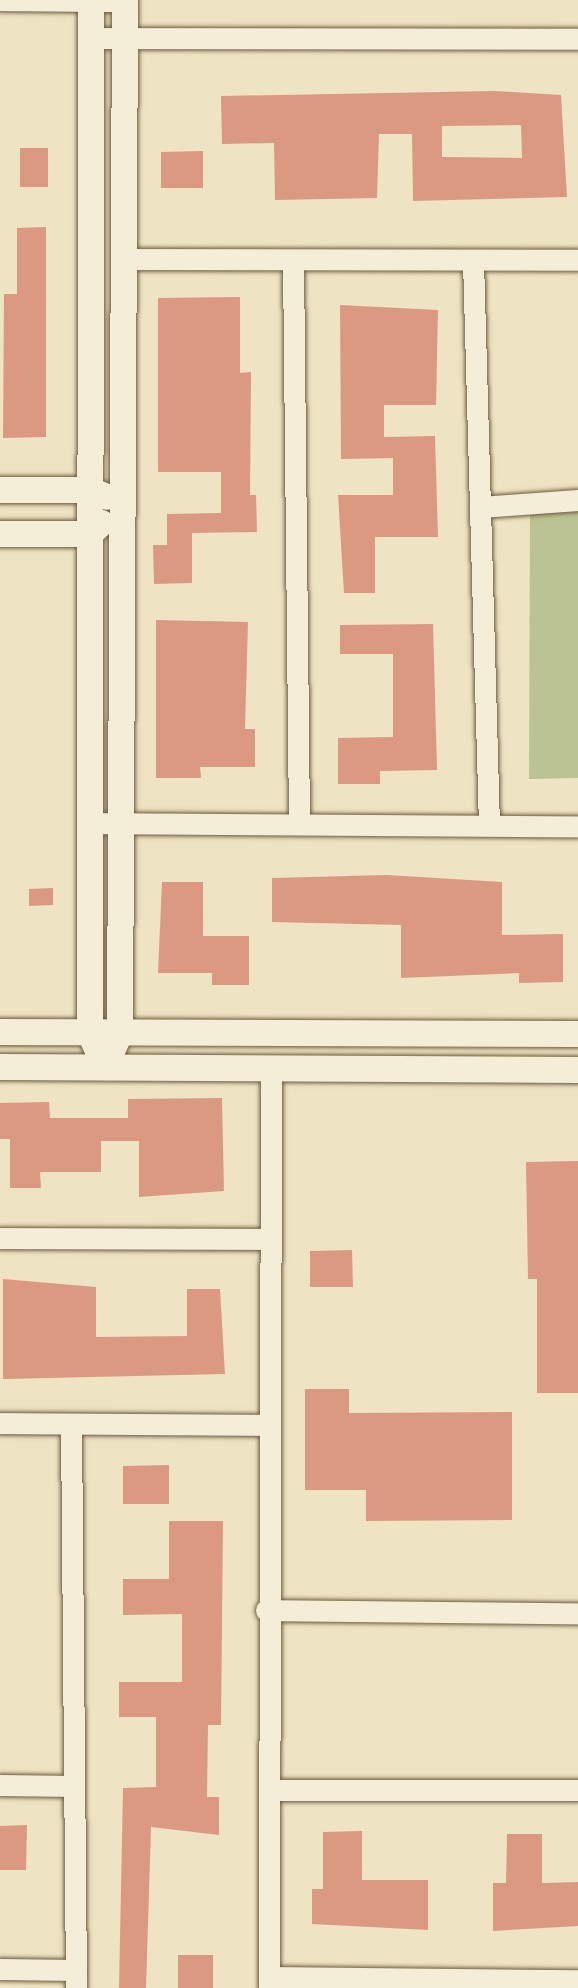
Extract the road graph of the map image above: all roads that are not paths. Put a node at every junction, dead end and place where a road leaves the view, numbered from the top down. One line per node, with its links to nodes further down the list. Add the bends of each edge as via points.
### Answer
1 (0, 0): 2 (street)
2 (91, 1): 3 (street); 4 (street)
3 (125, 1): 5 (street)
4 (90, 38): 5 (street); 12 (street)
5 (125, 38): 6 (street); 7 (street)
6 (578, 39)
7 (124, 259): 8 (street); 14 (street)
8 (293, 260): 9 (street); 20 (street)
9 (473, 260): 10 (street); 15 (street)
10 (578, 260)
11 (0, 490): 12 (street)
12 (90, 490): 14 (street); 17 (street)
13 (578, 500): 15 (street)
14 (122, 503): 17 (street); 19 (street)
15 (480, 507): 21 (street)
16 (0, 534): 17 (street)
17 (90, 534): 18 (street)
18 (90, 823): 19 (street); 24 (street)
19 (121, 823): 20 (street); 25 (street)
20 (299, 824): 21 (street)
21 (489, 825): 22 (street)
22 (578, 826)
23 (0, 1032): 24 (street)
24 (90, 1033): 25 (street); 28 (street)
25 (120, 1033): 26 (street); 28 (street)
26 (578, 1034)
27 (0, 1067): 28 (street)
28 (105, 1067): 29 (street)
29 (271, 1069): 30 (street); 32 (street)
30 (578, 1070)
31 (0, 1238): 32 (street)
32 (271, 1239): 35 (street)
33 (0, 1423): 34 (street)
34 (71, 1424): 35 (street); 39 (street)
35 (270, 1425): 36 (street)
36 (266, 1610): 37 (street); 40 (street)
37 (578, 1613)
38 (0, 1785): 39 (street)
39 (74, 1786): 43 (street)
40 (270, 1790): 41 (street); 45 (street)
41 (578, 1790)
42 (0, 1969): 43 (street)
43 (76, 1979)
44 (578, 1980): 45 (street)
45 (269, 1982)

